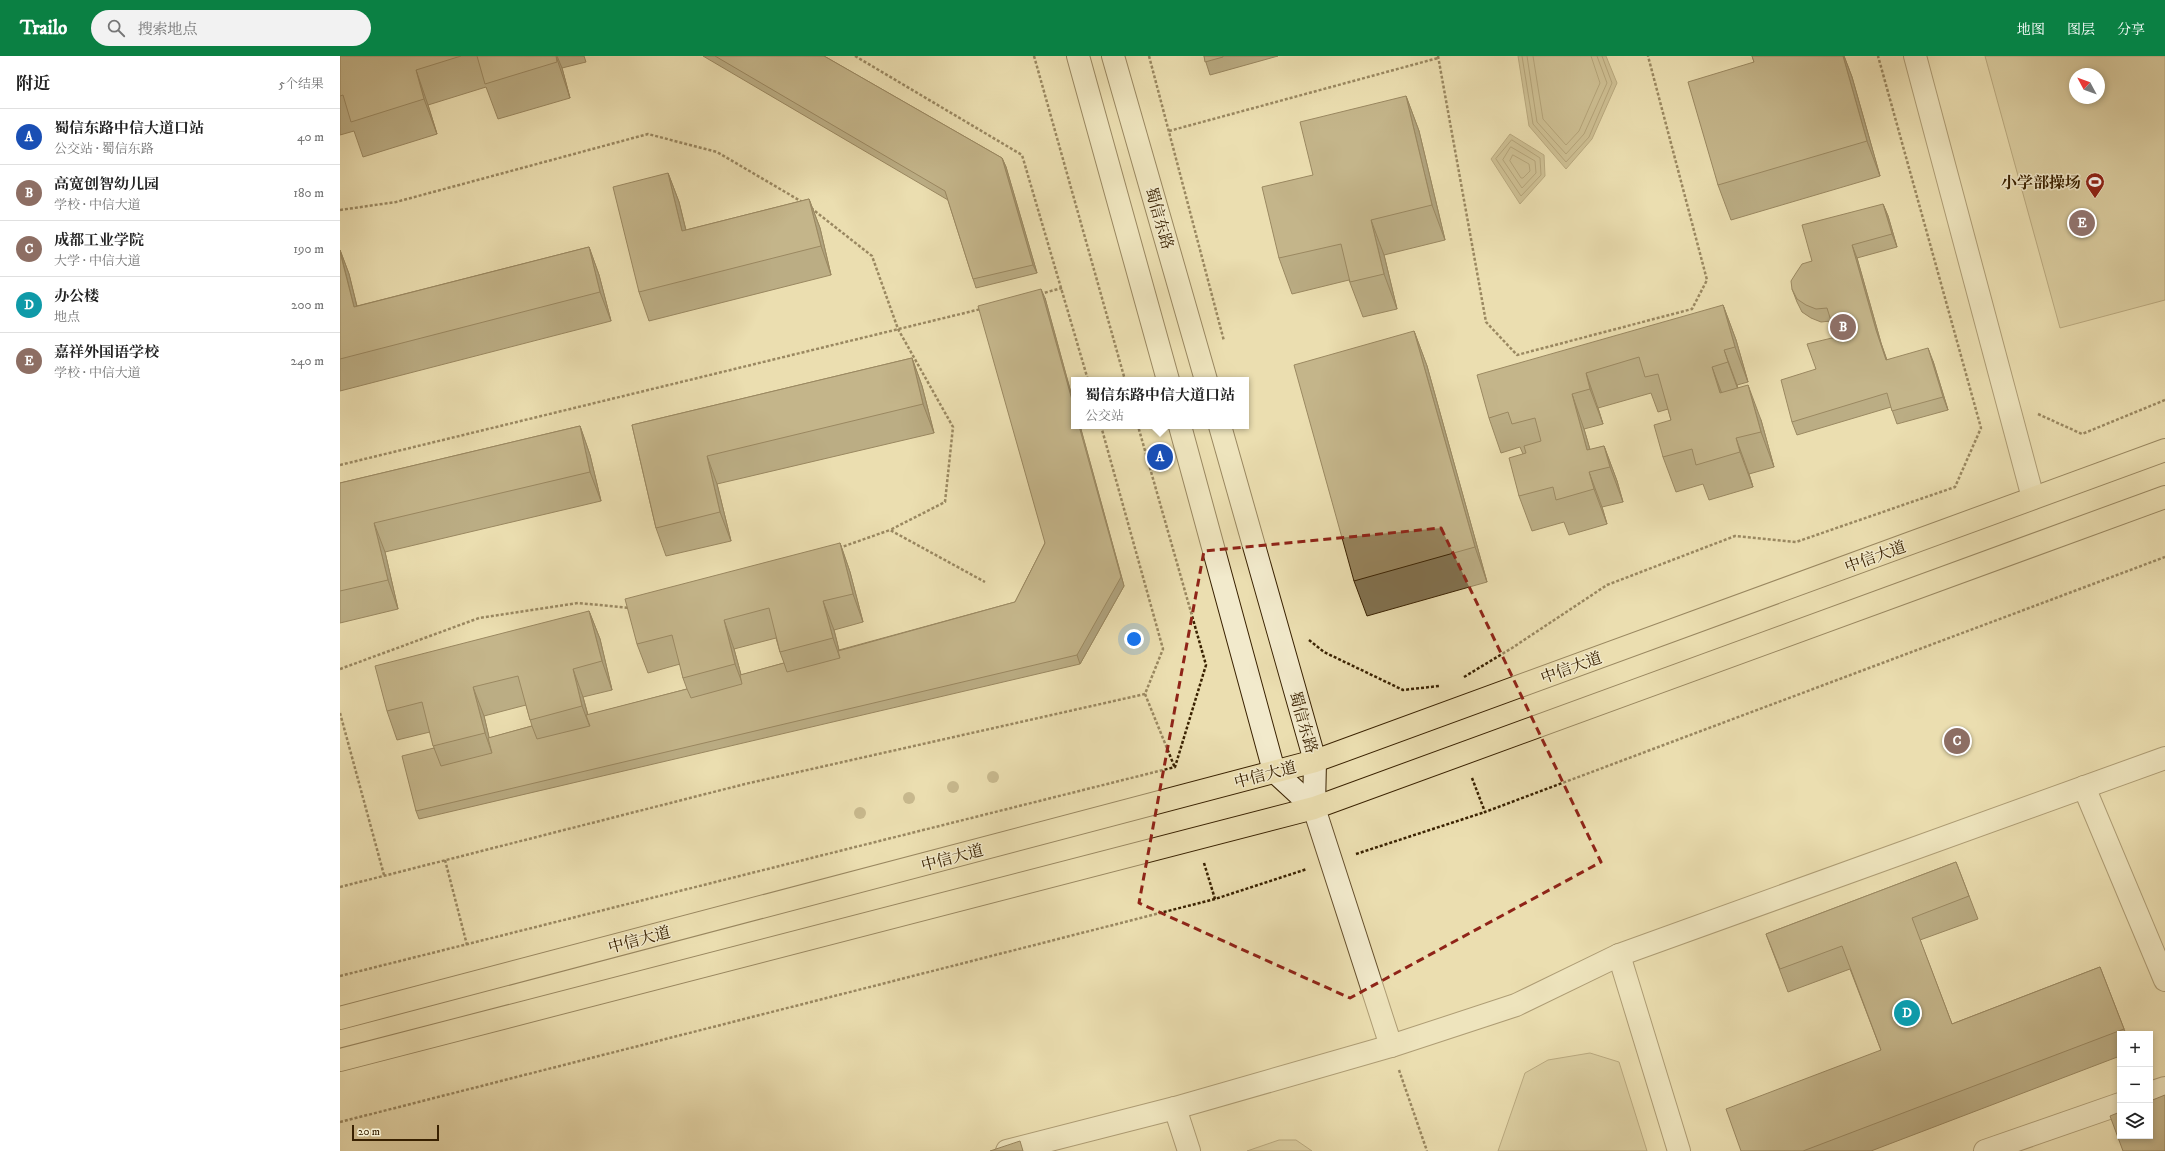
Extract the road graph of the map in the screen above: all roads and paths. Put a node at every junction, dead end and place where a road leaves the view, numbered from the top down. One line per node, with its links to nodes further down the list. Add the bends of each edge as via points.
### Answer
1 (855, 56): 12 (path, via 1022,155)
2 (1034, 56): 18 (path)
3 (1078, 56): 19 (street)
4 (1114, 56): 20 (street, 蜀信东路)
5 (1149, 56): 10 (path)
6 (1648, 56): 9 (path, via 1707,280 1692,309 1517,355 1486,322)
7 (1878, 56): 38 (path, via 1981,428 1955,487 1796,542 1735,536 1607,585)
8 (1915, 56): 30 (street)
9 (1438, 57): 10 (path)
10 (1169, 131): 16 (path)
11 (340, 210): 15 (path, via 396,202 648,134 717,152 808,205 872,256)
12 (1062, 288): 13 (path); 17 (path)
13 (1032, 296)
14 (988, 307): 15 (path)
15 (898, 329): 28 (path); 31 (path, via 953,428 945,502)
16 (1225, 342)
17 (1087, 377)
18 (1125, 377)
19 (1167, 377)
20 (1205, 377)
21 (2165, 400): 22 (path, via 2082,434)
22 (2031, 412)
23 (1102, 429): 41 (path, via 1163,649)
24 (1139, 429): 47 (path, via 1206,665)
25 (1181, 429): 48 (street)
26 (1221, 429): 46 (street, 蜀信东路)
27 (2165, 450): 30 (main road, 中信大道)
28 (340, 465)
29 (2165, 497): 44 (main road)
30 (2034, 498): 43 (main road, 中信大道)
31 (890, 530): 32 (path); 34 (path)
32 (832, 550)
33 (2165, 557): 44 (path, via 1485,812)
34 (985, 582)
35 (633, 608): 37 (path, via 578,603 479,618)
36 (1307, 639): 39 (path, via 1324,652 1403,690)
37 (340, 669)
38 (1463, 677)
39 (1436, 686): 40 (path); 43 (path)
40 (1443, 686)
41 (1145, 694): 47 (path); 51 (path, via 745,784)
42 (340, 713): 52 (path)
43 (1446, 713): 46 (main road, 中信大道)
44 (1462, 753): 50 (main road)
45 (2165, 758): 49 (street)
46 (1315, 761): 48 (main road, 中信大道); 50 (street, 蜀信东路)
47 (1175, 767): 55 (path)
48 (1274, 771): 50 (street); 59 (main road, 中信大道)
49 (2084, 787): 56 (street); 58 (street)
50 (1314, 808): 60 (street); 61 (main road)
51 (445, 860): 52 (path); 55 (path)
52 (384, 875): 53 (path)
53 (340, 887)
54 (1215, 899): 66 (path)
55 (467, 945): 57 (path)
56 (1618, 955): 60 (street, via 1516,1005); 70 (street)
57 (340, 976)
58 (2165, 980)
59 (340, 1018)
60 (1391, 1046): 65 (street); 69 (path)
61 (340, 1060)
62 (2165, 1088): 63 (street)
63 (2153, 1092)
64 (2117, 1105): 71 (street)
65 (1175, 1108): 67 (street); 68 (street)
66 (340, 1122)
67 (1007, 1151)
68 (1189, 1151)
69 (1427, 1151)
70 (1679, 1151)
71 (1984, 1151)

